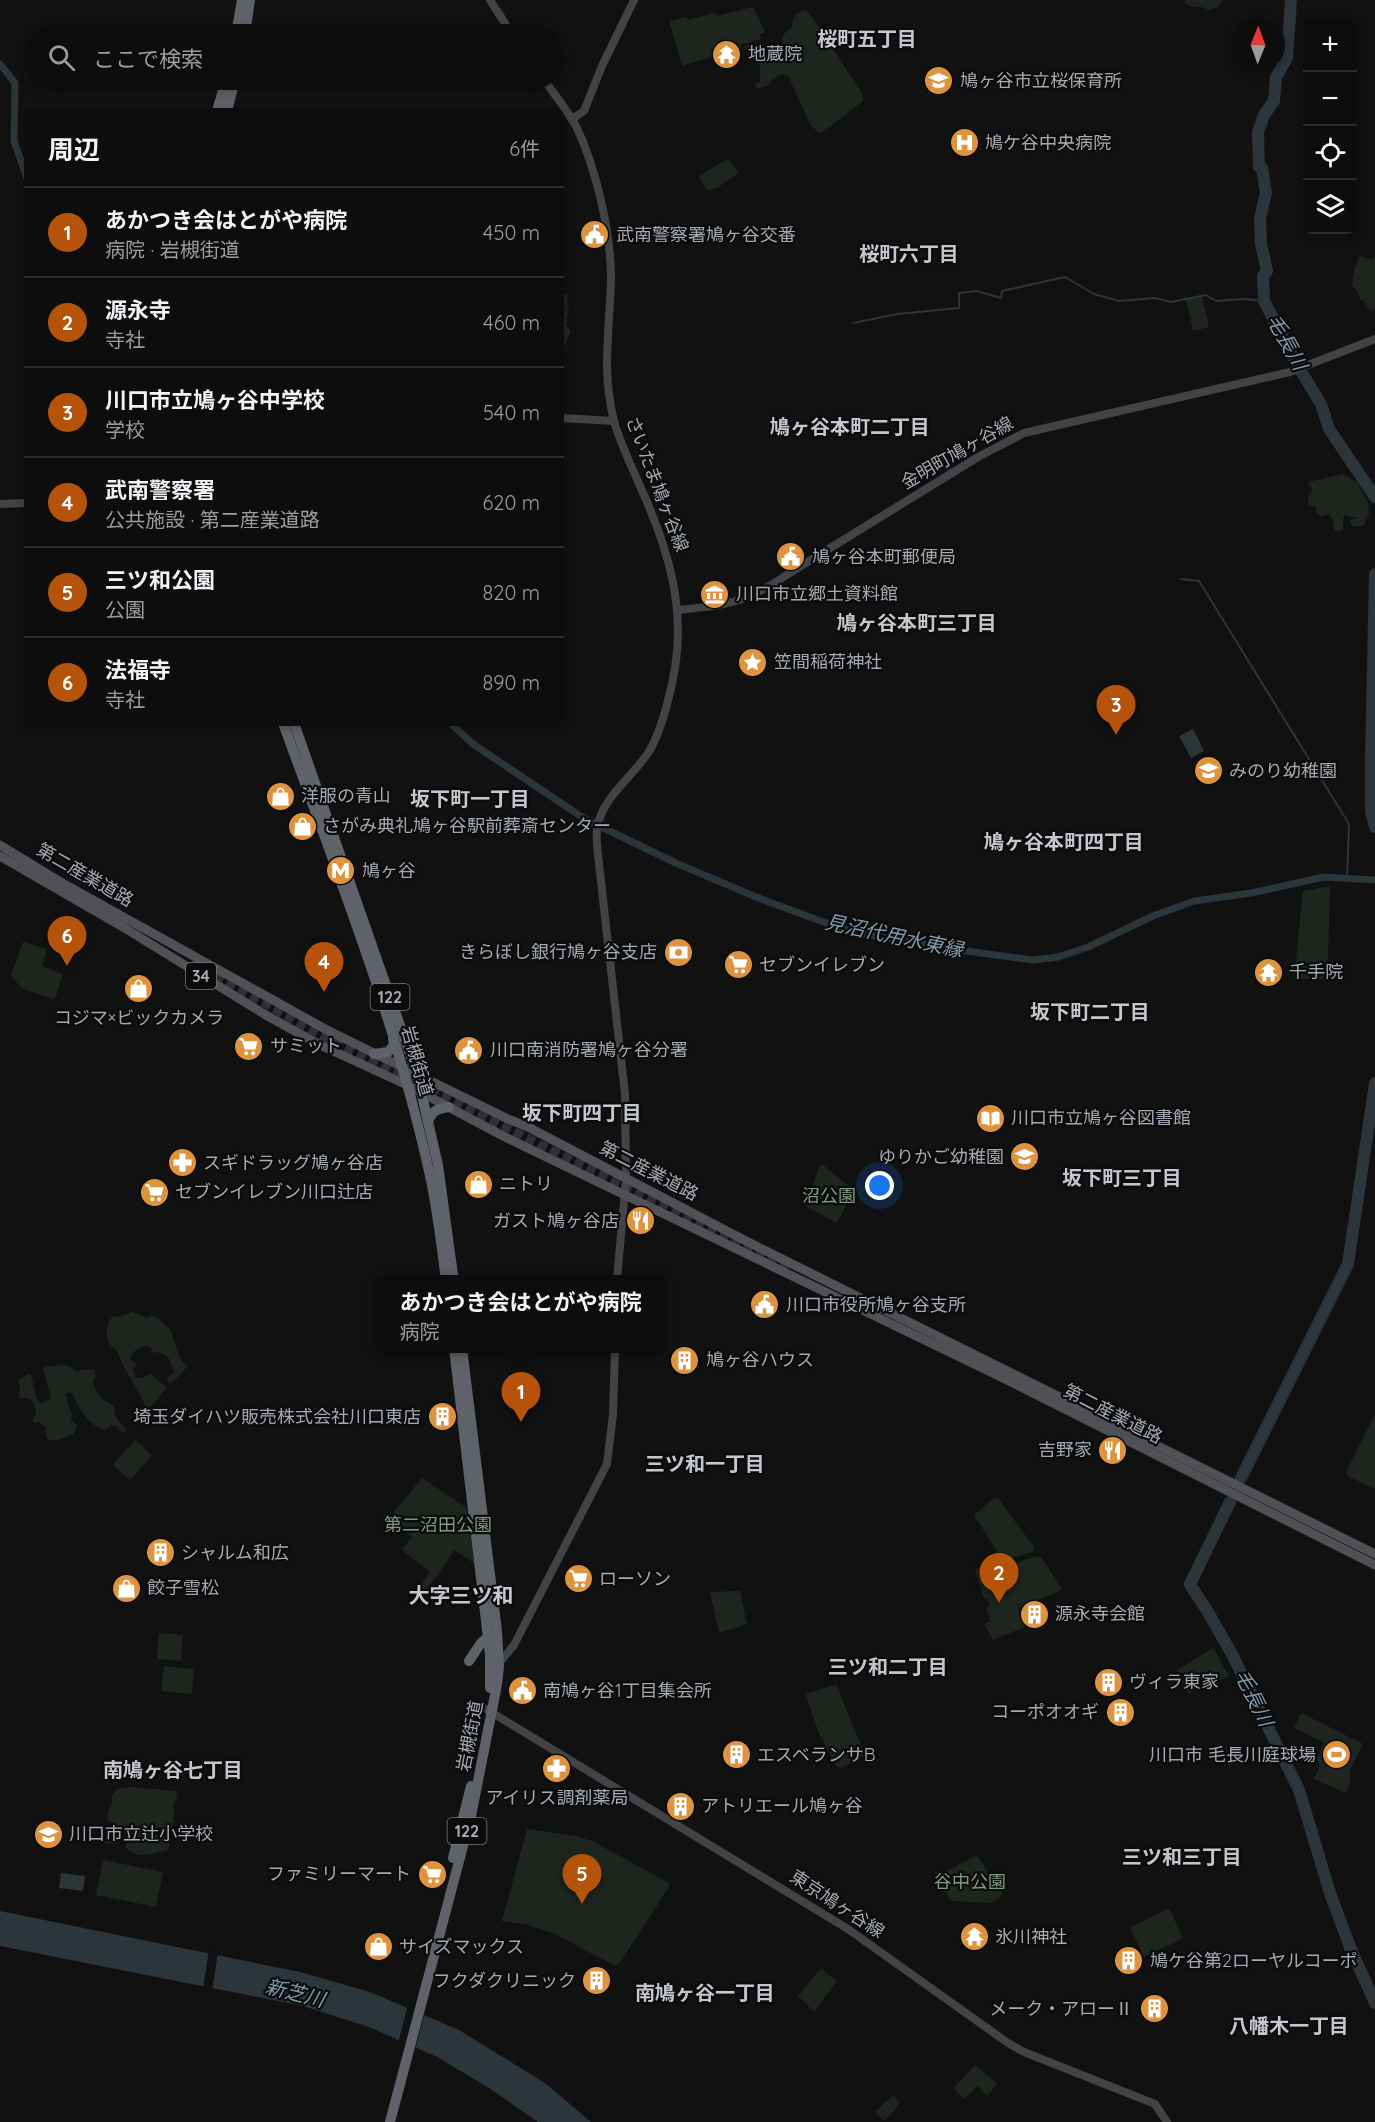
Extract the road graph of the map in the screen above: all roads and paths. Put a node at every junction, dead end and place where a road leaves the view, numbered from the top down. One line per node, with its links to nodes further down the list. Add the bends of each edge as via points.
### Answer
1 (242, 0): 5 (highway)
2 (250, 0): 6 (highway)
3 (490, 0): 7 (main road)
4 (634, 0): 13 (main road, via 584,111)
5 (238, 24)
6 (246, 24)
7 (506, 24)
8 (223, 90): 11 (highway)
9 (232, 90): 12 (highway)
10 (551, 90): 13 (main road, さいたま鳩ヶ谷線)
11 (218, 108)
12 (228, 108)
13 (572, 119): 16 (main road, さいたま鳩ヶ谷線, via 598,190 610,254 606,370)
14 (1375, 339): 19 (main road, 金明町鳩ヶ谷線, via 1294,371 1024,432 765,590 731,603)
15 (564, 418): 16 (main road)
16 (614, 421): 19 (main road, さいたま鳩ヶ谷線, via 667,553)
17 (24, 503): 18 (main road)
18 (0, 504)
19 (678, 610): 38 (main road, さいたま鳩ヶ谷線, via 675,668 651,748 608,802 598,825 624,1087)
20 (284, 726): 26 (highway, 岩槻街道 / 122)
21 (295, 726): 29 (highway, 岩槻街道 / 122)
22 (0, 845): 24 (main road, 第二産業道路 / 34)
23 (0, 856): 25 (main road, 第二産業道路 / 34)
24 (154, 933): 25 (main road, 第二産業道路 / 34, via 192,962); 27 (main road, 第二産業道路 / 34)
25 (148, 943): 30 (main road, 第二産業道路 / 34, via 320,1045)
26 (393, 1036): 27 (highway, via 394,1045 388,1052); 28 (highway, 岩槻街道 / 122)
27 (374, 1054): 28 (main road, 第二産業道路 / 34)
28 (403, 1068): 29 (main road, 第二産業道路 / 34); 30 (highway, 岩槻街道 / 122)
29 (417, 1074): 31 (highway, 岩槻街道 / 122); 33 (main road, 第二産業道路 / 34)
30 (407, 1085): 31 (main road, 第二産業道路 / 34); 40 (highway, 岩槻街道 / 122, via 433,1192)
31 (421, 1092): 32 (main road, 第二産業道路 / 34); 34 (highway, 岩槻街道 / 122)
32 (449, 1107): 34 (highway, via 431,1113); 36 (main road, 第二産業道路 / 34)
33 (506, 1118): 35 (main road, 第二産業道路 / 34); 36 (main road, via 516,1125 516,1131)
34 (428, 1122): 41 (highway, 岩槻街道 / 122, via 442,1188)
35 (536, 1131): 37 (main road, via 528,1132 525,1138); 38 (main road, 第二産業道路 / 34)
36 (503, 1136): 37 (main road, 第二産業道路 / 34)
37 (536, 1152): 39 (main road, 第二産業道路 / 34)
38 (626, 1178): 39 (main road, さいたま鳩ヶ谷線); 43 (main road, 第二産業道路 / 34)
39 (625, 1194): 42 (main road, さいたま鳩ヶ谷線); 44 (main road, 第二産業道路 / 34)
40 (445, 1275)
41 (452, 1275)
42 (617, 1275)
43 (842, 1288): 44 (main road, 第二産業道路 / 34, via 790,1269); 48 (main road, 第二産業道路 / 34)
44 (834, 1297): 49 (main road, 第二産業道路 / 34)
45 (455, 1353): 50 (highway, 岩槻街道 / 122)
46 (463, 1353): 52 (highway, 岩槻街道 / 122, via 496,1617)
47 (615, 1353): 52 (main road, via 607,1464 514,1645)
48 (1375, 1554)
49 (1375, 1565)
50 (488, 1637): 51 (highway); 52 (highway, 岩槻街道 / 122)
51 (470, 1661)
52 (495, 1667): 53 (highway, 岩槻街道 / 122)
53 (489, 1711): 54 (highway, 岩槻街道 / 122, via 471,1816); 57 (main road, 東京鳩ヶ谷線, via 849,1929 1008,2043 1155,2104)
54 (403, 2060): 55 (highway, 岩槻街道 / 122); 56 (highway, 岩槻街道 / 122)
55 (384, 2122)
56 (390, 2122)
57 (1167, 2122)

